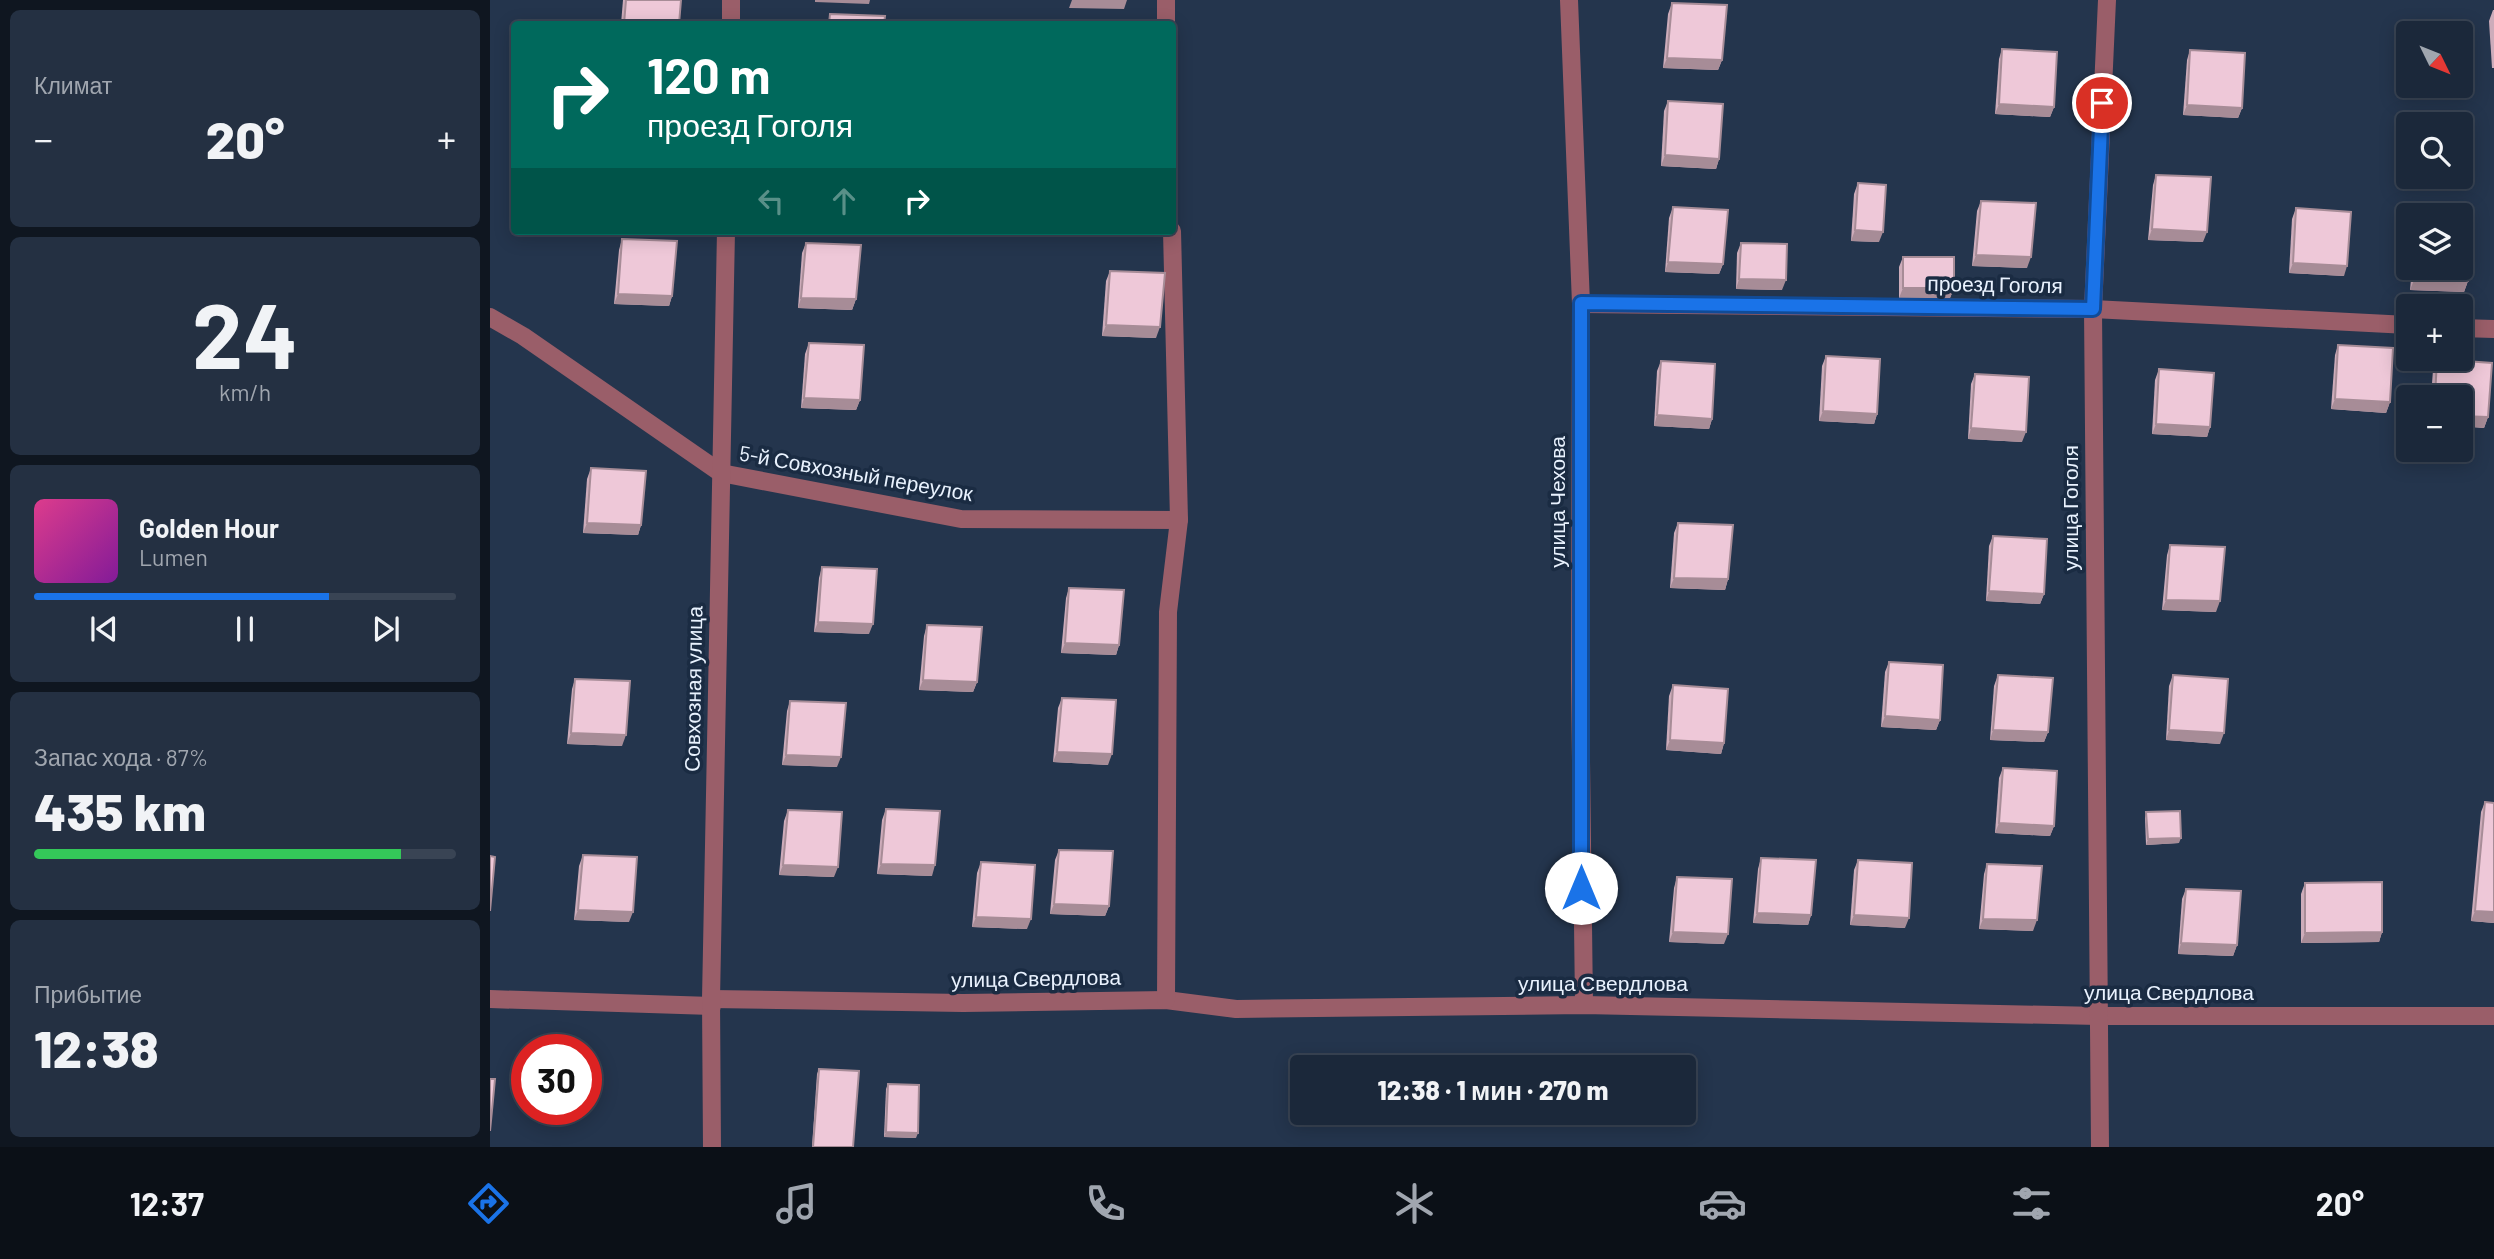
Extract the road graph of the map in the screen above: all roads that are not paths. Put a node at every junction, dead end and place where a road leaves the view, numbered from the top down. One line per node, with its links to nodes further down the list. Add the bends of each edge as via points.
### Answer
1 (731, 0): 5 (street)
2 (1166, 0): 6 (street)
3 (1569, 0): 9 (street, улица Чехова)
4 (2107, 0): 10 (street, улица Гоголя)
5 (730, 21)
6 (1166, 21)
7 (726, 235): 15 (street, Совхозная улица)
8 (1172, 235): 16 (street)
9 (1581, 303): 10 (street, проезд Гоголя); 20 (street, улица Чехова)
10 (2093, 309): 12 (street, проезд Гоголя); 21 (street, улица Гоголя)
11 (490, 317): 15 (street, 5-й Совхозный переулок)
12 (2396, 324)
13 (2473, 328): 14 (street)
14 (2494, 329)
15 (721, 473): 16 (street, 5-й Совхозный переулок, via 961,519); 19 (street, Совхозная улица)
16 (1179, 520): 18 (street, via 1168,612)
17 (490, 999): 19 (street, улица Свердлова)
18 (1166, 1000): 19 (street, улица Свердлова); 20 (street, улица Свердлова, via 1236,1009)
19 (712, 1002): 23 (street, Совхозная улица)
20 (1584, 1005): 21 (street, улица Свердлова)
21 (2098, 1016): 22 (street, улица Свердлова); 24 (street, улица Гоголя)
22 (2494, 1016)
23 (712, 1147)
24 (2100, 1147)

